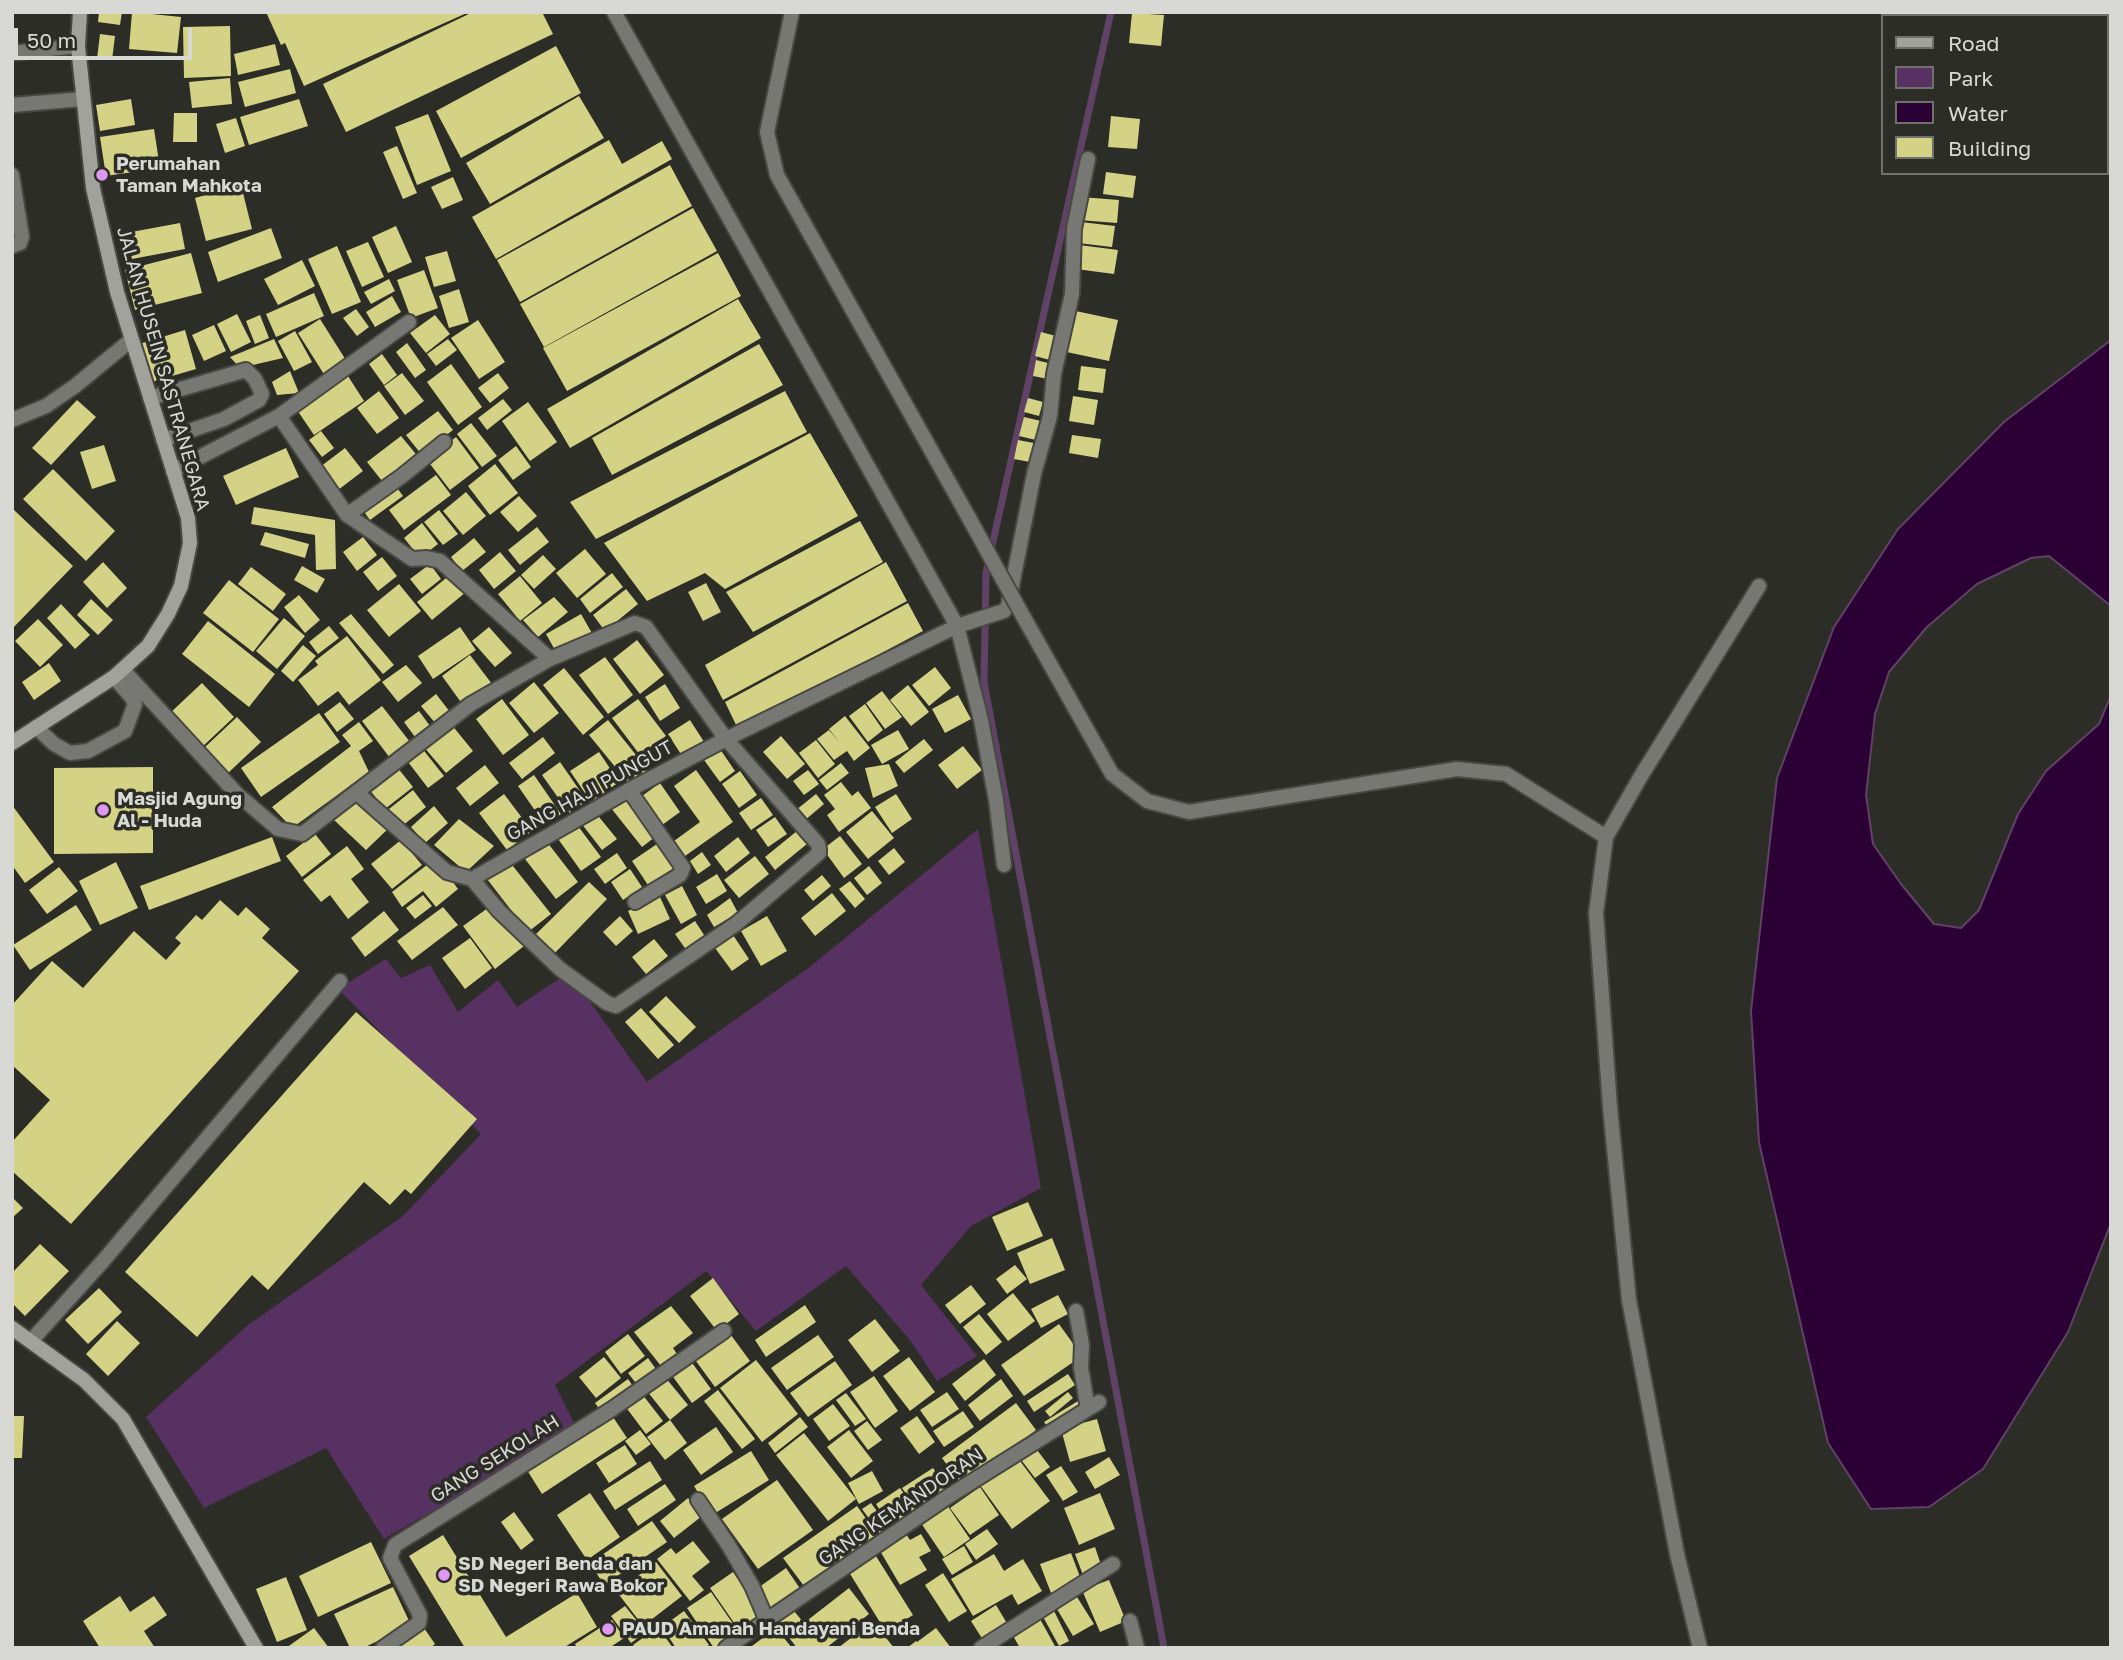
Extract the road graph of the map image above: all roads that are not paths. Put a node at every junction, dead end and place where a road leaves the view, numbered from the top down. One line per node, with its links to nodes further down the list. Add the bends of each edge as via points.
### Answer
1 (80, 12): 4 (main road, JALAN HUSEIN SASTRANEGARA)
2 (614, 12): 21 (street)
3 (792, 12): 29 (street, bridge, via 768,132 777,175 1112,774 1147,802 1189,812 1457,769 1506,774)
4 (78, 47): 5 (street); 6 (main road, JALAN HUSEIN SASTRANEGARA)
5 (12, 53)
6 (83, 99): 7 (street); 12 (main road, JALAN HUSEIN SASTRANEGARA, via 93,188)
7 (12, 105)
8 (1087, 159): 21 (street, GANG HAJI PUNGUT, via 1074,229 1072,294 1008,606)
9 (12, 174): 10 (street, via 22,237)
10 (12, 246)
11 (409, 322): 14 (street)
12 (131, 340): 13 (main road, JALAN HUSEIN SASTRANEGARA); 15 (street, via 46,406)
13 (150, 398): 16 (main road, JALAN HUSEIN SASTRANEGARA); 16 (street, via 246,370 262,394 224,419)
14 (279, 416): 18 (street); 19 (street)
15 (12, 420)
16 (163, 440): 18 (main road, JALAN HUSEIN SASTRANEGARA)
17 (444, 442): 19 (street)
18 (173, 471): 23 (main road, JALAN HUSEIN SASTRANEGARA, via 188,518 190,543 181,586 148,646)
19 (347, 515): 22 (street, via 412,559 440,561)
20 (1759, 586): 29 (street)
21 (963, 624): 25 (street, GANG HAJI PUNGUT); 30 (street)
22 (550, 659): 25 (street, via 641,624); 28 (street, via 471,704)
23 (118, 674): 24 (main road, JALAN HUSEIN SASTRANEGARA); 24 (street, via 135,704 125,731 88,751 70,753); 28 (street, via 278,829 302,834)
24 (36, 727): 26 (main road, JALAN HUSEIN SASTRANEGARA)
25 (726, 739): 27 (street, GANG HAJI PUNGUT); 31 (street, via 818,844 818,853 736,924 616,1006 560,969)
26 (12, 743)
27 (629, 790): 31 (street, GANG HAJI PUNGUT); 32 (street, via 683,869)
28 (356, 792): 31 (street, via 447,872)
29 (1606, 837): 47 (street, via 1596,914 1629,1300 1677,1554)
30 (1004, 865)
31 (472, 879)
32 (635, 902)
33 (340, 981): 37 (street)
34 (1076, 1311): 40 (street, GANG KEMANDORAN, via 1081,1368 1093,1405)
35 (12, 1328): 37 (main road)
36 (724, 1331): 43 (street, GANG SEKOLAH, via 612,1409 395,1545 390,1558 419,1623)
37 (31, 1341): 42 (main road, via 98,1392 123,1419)
38 (698, 1500): 40 (street, via 735,1556)
39 (1113, 1564): 45 (street)
40 (767, 1620): 44 (street, GANG KEMANDORAN)
41 (1130, 1621): 46 (street)
42 (256, 1648)
43 (383, 1648)
44 (726, 1648)
45 (981, 1648)
46 (1137, 1648)
47 (1700, 1648)

